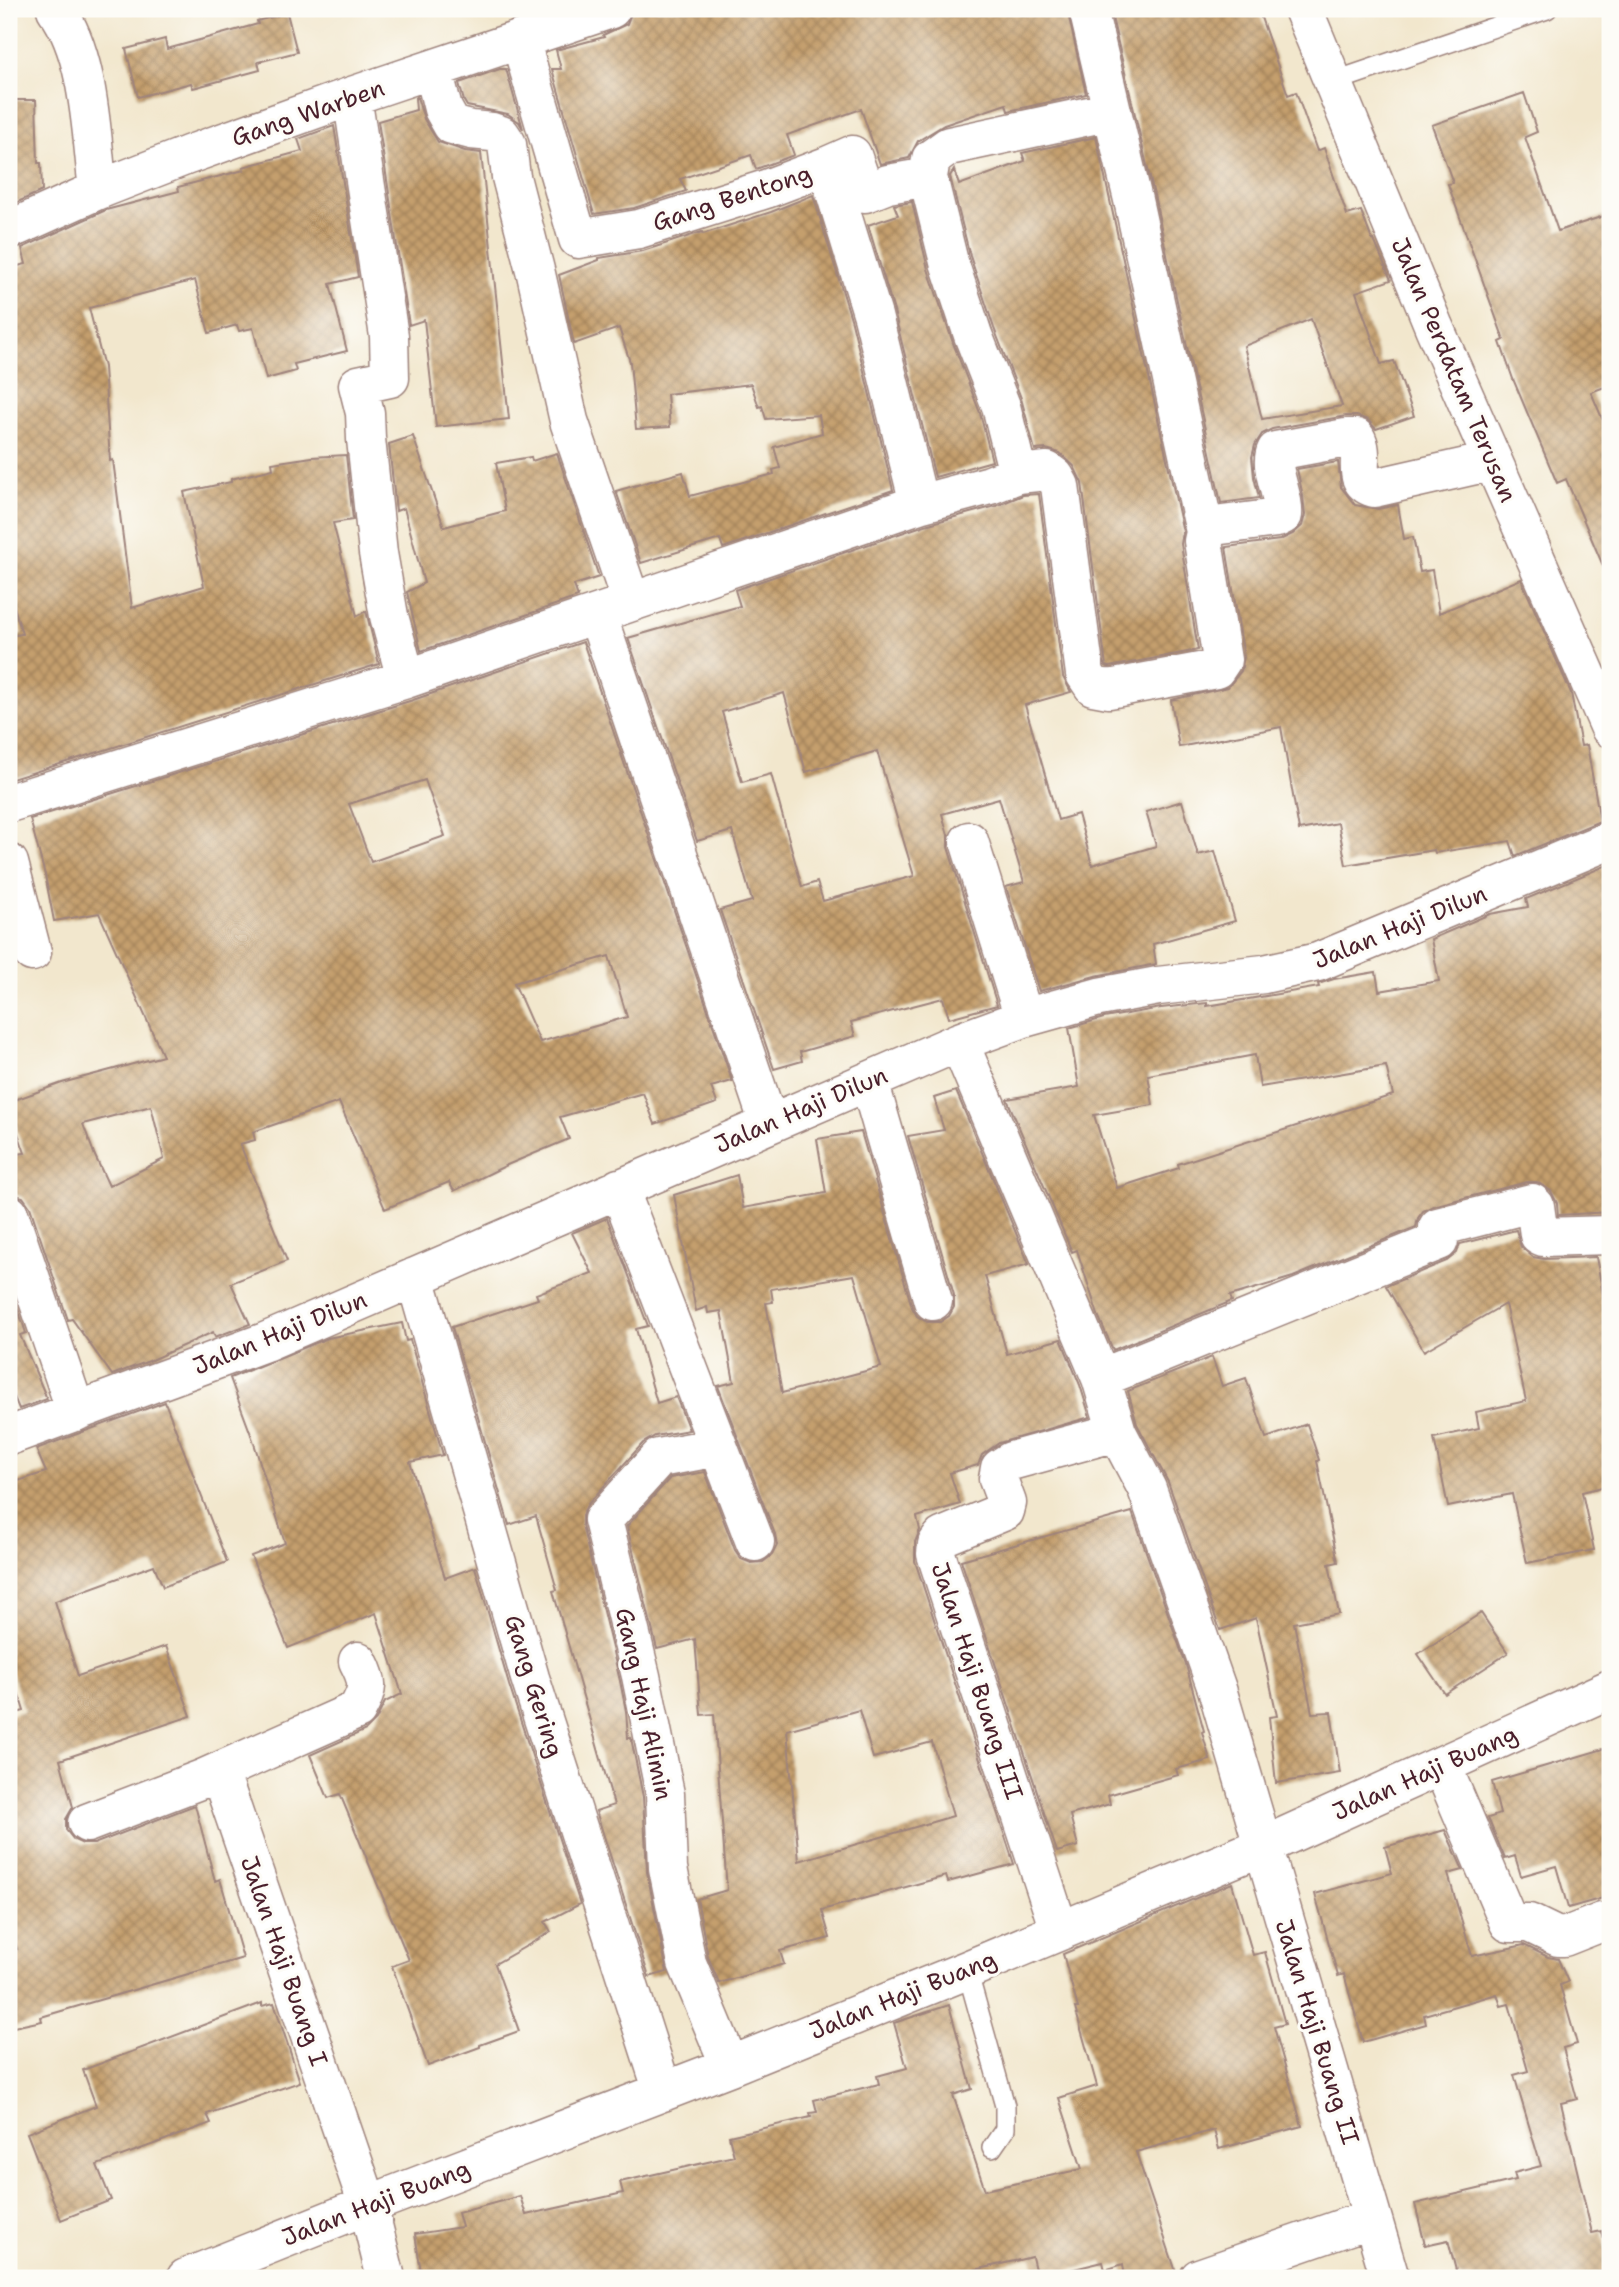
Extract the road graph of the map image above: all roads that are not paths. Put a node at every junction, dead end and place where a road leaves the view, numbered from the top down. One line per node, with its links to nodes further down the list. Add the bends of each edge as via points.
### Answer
1 (57, 9): 13 (street, via 83,74)
2 (1088, 9): 10 (street)
3 (1303, 9): 8 (street, Jalan Perdatam Terusan)
4 (1547, 9): 8 (lane)
5 (597, 11): 6 (street, Gang Warben)
6 (520, 39): 7 (street, Gang Warben); 11 (street, Gang Bentong, via 578,239 639,229)
7 (433, 69): 9 (street, Gang Warben); 19 (street, via 452,125 501,135 507,144 511,177)
8 (1333, 82): 15 (street, Jalan Perdatam Terusan)
9 (352, 96): 13 (street, Gang Warben); 20 (street, via 389,336 390,378 358,385 365,413 378,553)
10 (1112, 111): 12 (street, via 950,146 931,159); 18 (street)
11 (827, 166): 12 (street, via 852,155 865,194 888,184); 17 (street, Gang Bentong, via 873,316)
12 (928, 177): 16 (street, via 949,262 1001,406)
13 (98, 190): 14 (street, Gang Warben)
14 (9, 230)
15 (1493, 461): 18 (street, via 1374,488 1361,480 1361,446 1356,438 1276,452 1273,462 1283,515); 21 (street, Jalan Perdatam Terusan)
16 (1018, 474): 17 (street); 18 (street, via 1047,471 1060,486 1086,674 1093,686 1109,689 1220,666)
17 (919, 504): 19 (street)
18 (1205, 531)
19 (614, 608): 20 (street); 30 (street)
20 (406, 679): 22 (street)
21 (1610, 728)
22 (9, 803)
23 (1610, 840): 27 (street, Jalan Haji Dilun, via 1318,962 1264,974 1122,992)
24 (969, 841): 27 (street)
25 (9, 863): 26 (street)
26 (32, 952)
27 (1024, 1018): 28 (street, Jalan Haji Dilun)
28 (959, 1042): 29 (street, Jalan Haji Dilun); 36 (street, Jalan Haji Buang II)
29 (869, 1081): 30 (street, Jalan Haji Dilun); 35 (street)
30 (769, 1124): 31 (street, Jalan Haji Dilun)
31 (619, 1188): 34 (street, Jalan Haji Dilun); 40 (street)
32 (9, 1214): 37 (street)
33 (1610, 1235): 36 (street, via 1543,1237 1532,1203 1438,1227 1439,1241)
34 (415, 1277): 37 (street, Jalan Haji Dilun, via 265,1342); 52 (street, Gang Gering, via 530,1678)
35 (933, 1301)
36 (1101, 1378): 38 (street, Jalan Haji Buang II)
37 (76, 1412): 39 (street, Jalan Haji Dilun)
38 (1117, 1432): 47 (street, Jalan Haji Buang II, via 1147,1489 1212,1677); 49 (street, Jalan Haji Buang III, via 1011,1461 1000,1468 998,1479 1007,1503 1005,1511 942,1537 937,1544 936,1554)
39 (9, 1436)
40 (718, 1447): 41 (street); 51 (street, Gang Haji Alimin, via 659,1458 603,1520 665,1794 668,1868 687,1962)
41 (755, 1542)
42 (358, 1661): 45 (street, via 367,1678 366,1695 357,1710)
43 (1610, 1689): 44 (street, Jalan Haji Buang)
44 (1442, 1766): 47 (street, Jalan Haji Buang); 48 (street, via 1509,1923 1530,1923 1558,1937)
45 (202, 1779): 46 (street); 54 (street, Jalan Haji Buang I, via 224,1785)
46 (87, 1823)
47 (1261, 1847): 49 (street, Jalan Haji Buang); 55 (street, Jalan Haji Buang II)
48 (1610, 1924)
49 (1059, 1930): 50 (street, Jalan Haji Buang)
50 (967, 1970): 51 (street, Jalan Haji Buang); 53 (lane, via 1005,2106 1005,2129)
51 (730, 2066): 52 (street, Jalan Haji Buang)
52 (663, 2092): 54 (street, Jalan Haji Buang)
53 (992, 2148)
54 (368, 2205): 56 (street, Jalan Haji Buang); 57 (street, Jalan Haji Buang I)
55 (1373, 2218): 58 (street); 59 (street, Jalan Haji Buang II)
56 (186, 2278)
57 (386, 2278)
58 (1199, 2278)
59 (1390, 2278)

